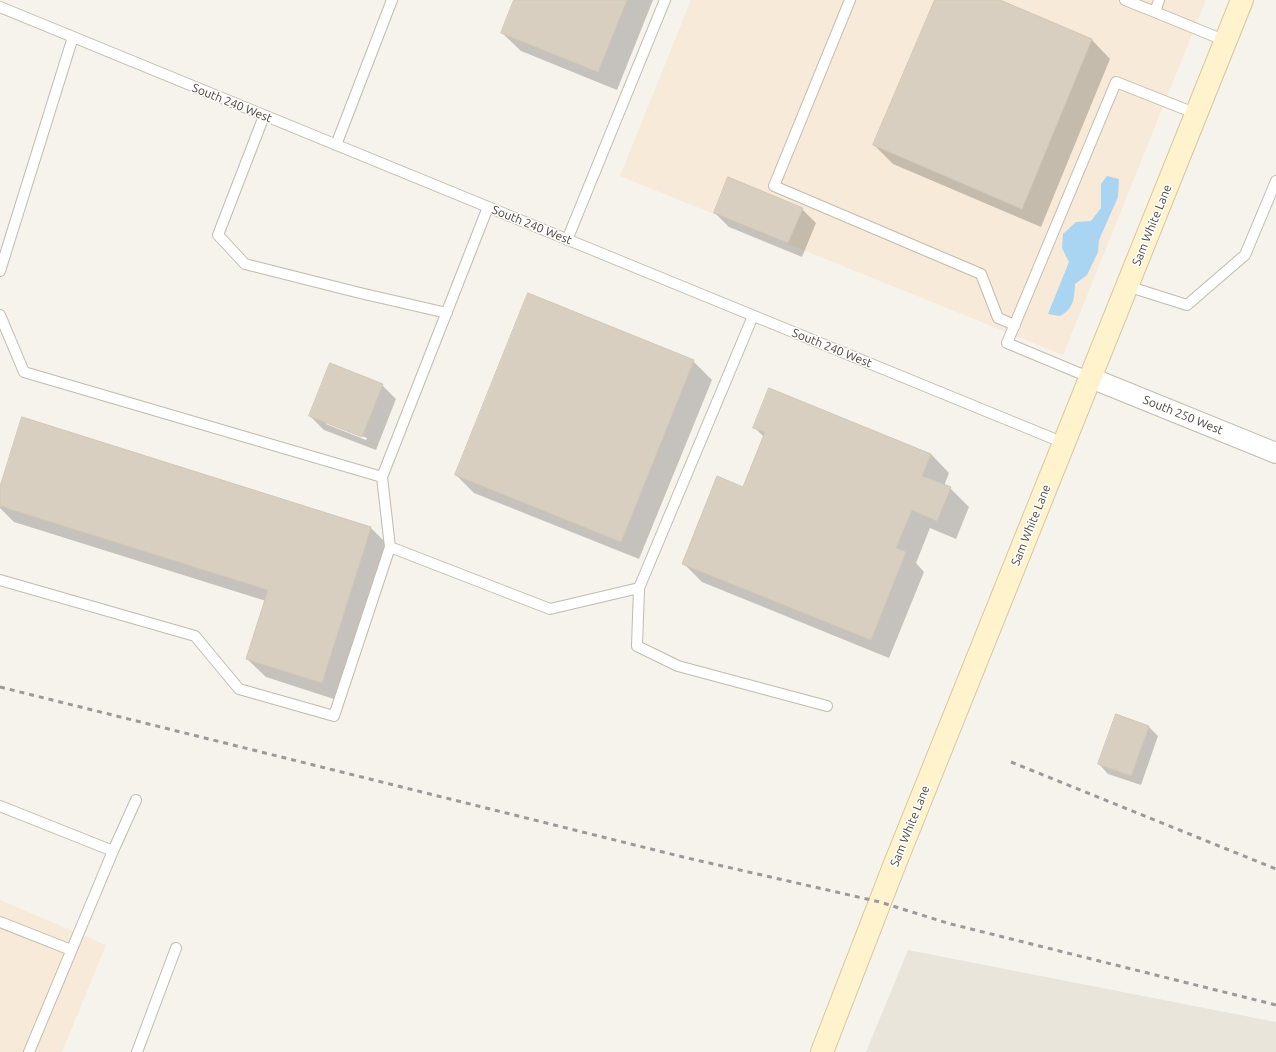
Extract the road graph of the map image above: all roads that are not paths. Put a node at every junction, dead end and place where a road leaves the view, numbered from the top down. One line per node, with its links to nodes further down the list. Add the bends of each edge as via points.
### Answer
1 (392, 0): 13 (lane)
2 (665, 0): 16 (lane)
3 (850, 0): 22 (lane, via 774,186 981,274 998,318)
4 (1125, 0): 8 (lane)
5 (1159, 0): 8 (lane)
6 (1242, 0): 10 (street, Sam White Lane)
7 (0, 8): 9 (lane, South 240 West)
8 (1155, 12): 10 (lane)
9 (73, 37): 12 (lane, South 240 West); 17 (lane)
10 (1226, 41): 11 (street, Sam White Lane)
11 (1196, 114): 18 (street, Sam White Lane); 22 (lane, via 1116,82)
12 (264, 116): 13 (lane, South 240 West); 19 (lane, via 218,235 245,264)
13 (336, 145): 15 (lane, South 240 West)
14 (1276, 181): 18 (lane, via 1245,255 1187,305)
15 (488, 207): 16 (lane, South 240 West); 19 (lane)
16 (567, 240): 21 (lane, South 240 West)
17 (0, 271)
18 (1128, 286): 23 (street, Sam White Lane)
19 (447, 312): 26 (lane)
20 (0, 315): 26 (lane, via 24,372)
21 (753, 316): 24 (lane, South 240 West); 29 (lane)
22 (1015, 325): 23 (lane, via 1007,343)
23 (1091, 378): 24 (street, Sam White Lane); 25 (street, South 250 West)
24 (1064, 443): 39 (street, Sam White Lane)
25 (1276, 453)
26 (382, 477): 27 (lane)
27 (390, 547): 28 (lane, via 334,716 239,689 195,636); 29 (lane, via 550,609)
28 (0, 580)
29 (639, 588): 30 (lane, via 637,646 678,666)
30 (827, 706)
31 (136, 800): 33 (lane)
32 (0, 806): 33 (lane)
33 (113, 851): 36 (lane)
34 (0, 922): 36 (lane)
35 (176, 948): 38 (lane)
36 (71, 950): 37 (lane)
37 (29, 1052)
38 (137, 1052)
39 (822, 1052)

